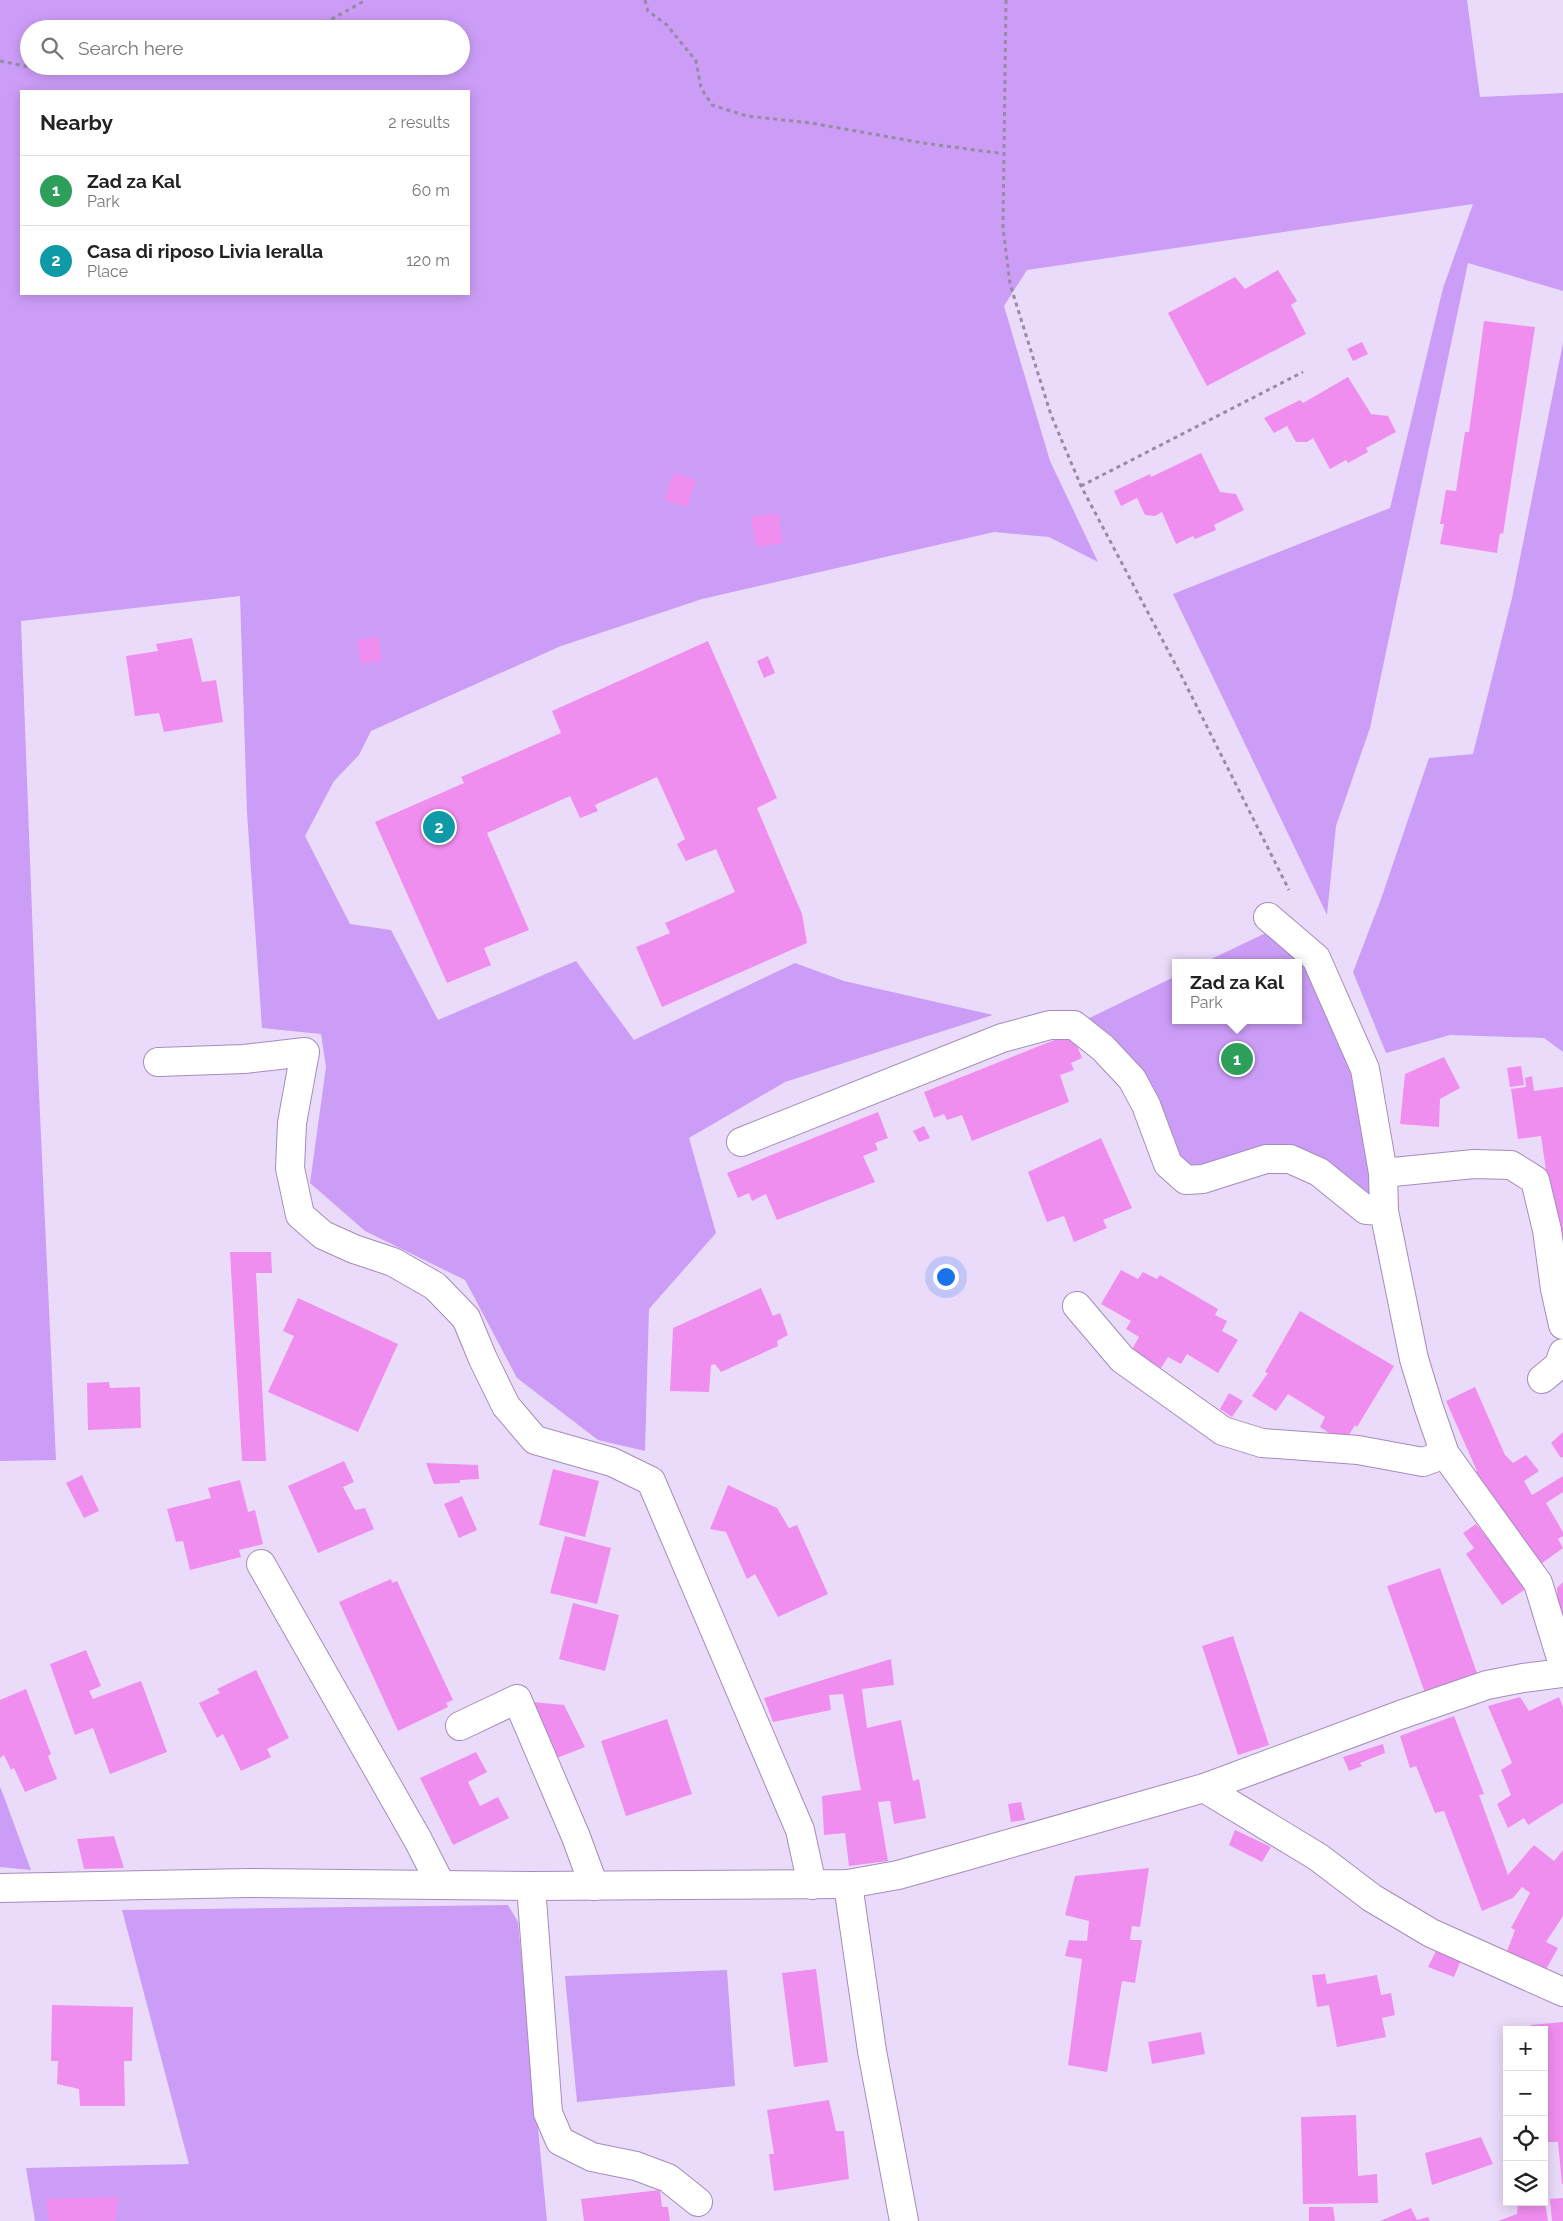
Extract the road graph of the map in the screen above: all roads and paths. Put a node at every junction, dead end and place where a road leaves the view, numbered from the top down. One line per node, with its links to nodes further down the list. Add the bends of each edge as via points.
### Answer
1 (366, 0): 4 (path)
2 (645, 0): 7 (path, via 648,11 667,25 696,61 701,88 712,106 747,116)
3 (1006, 0): 7 (path)
4 (330, 20)
5 (0, 61): 6 (path)
6 (20, 65)
7 (1005, 154): 9 (path, via 1003,228 1010,284 1051,415)
8 (1303, 372): 9 (path)
9 (1081, 486): 10 (path)
10 (1294, 899)
11 (1268, 917): 14 (street, via 1316,958 1365,1069)
12 (158, 1062): 26 (street, via 305,1052 292,1123 290,1168 300,1214 322,1235 393,1262 435,1286 466,1318 506,1406 535,1440 612,1462 651,1481 800,1830)
13 (741, 1142): 15 (street, via 1002,1038 1050,1025 1074,1025 1103,1048 1132,1079 1146,1105 1168,1164 1186,1180 1203,1179 1266,1159 1290,1159 1319,1172 1366,1210)
14 (1384, 1173): 15 (street); 17 (street, via 1474,1164 1511,1165 1535,1180)
15 (1384, 1211): 20 (street, via 1414,1359)
16 (1077, 1306): 20 (street, via 1122,1360 1223,1430 1262,1442 1358,1450 1423,1462)
17 (1563, 1326)
18 (1563, 1353): 19 (street, via 1559,1365)
19 (1542, 1379)
20 (1446, 1454): 22 (street, via 1538,1583)
21 (261, 1564): 28 (street, via 414,1832)
22 (1563, 1665)
23 (1563, 1673): 25 (street, via 1487,1685)
24 (460, 1726): 30 (street, via 517,1699)
25 (1204, 1788): 27 (street, via 898,1875); 32 (street, via 1318,1857 1372,1898 1431,1933)
26 (812, 1884): 27 (street); 30 (street)
27 (848, 1884): 34 (street, via 872,2052)
28 (440, 1885): 29 (street); 31 (street, via 248,1883)
29 (531, 1886): 30 (street); 33 (street, via 548,2113 560,2140 592,2157 636,2166 668,2178)
30 (594, 1886)
31 (0, 1888)
32 (1563, 1992)
33 (698, 2202)
34 (904, 2221)

